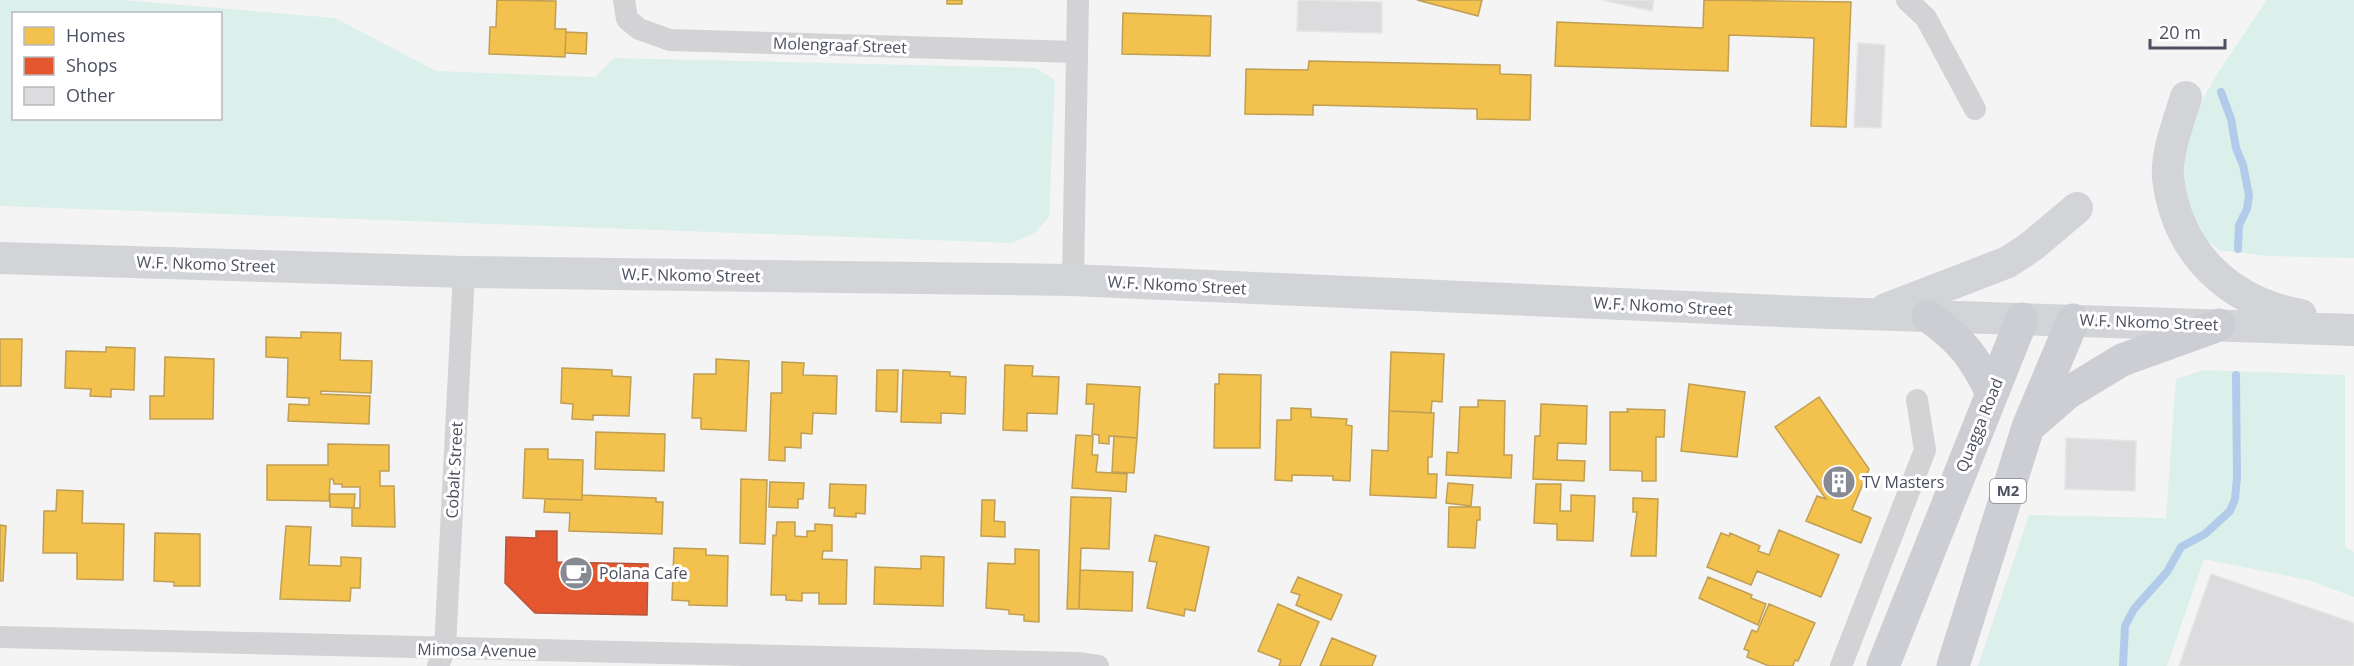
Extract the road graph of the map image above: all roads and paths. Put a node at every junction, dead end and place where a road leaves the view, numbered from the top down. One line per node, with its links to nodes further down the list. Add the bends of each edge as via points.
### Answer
1 (624, 0): 4 (street, Molengraaf Street, via 627,20 639,29 670,40)
2 (1078, 0): 4 (street)
3 (1907, 0): 6 (street, via 1926,18)
4 (1077, 52): 10 (street)
5 (2186, 97): 16 (main road, via 2168,176 2185,237 2224,284 2250,300 2280,312)
6 (1975, 109)
7 (2077, 208): 11 (main road, via 2007,262)
8 (0, 258): 9 (main road, W.F. Nkomo Street)
9 (464, 272): 10 (main road, W.F. Nkomo Street); 22 (street, Cobalt Street)
10 (1073, 280): 11 (main road, W.F. Nkomo Street)
11 (1872, 314): 12 (main road, W.F. Nkomo Street)
12 (1928, 316): 13 (main road, W.F. Nkomo Street); 18 (main road, via 1970,352)
13 (2022, 319): 14 (main road, W.F. Nkomo Street); 18 (main road, Quagga Road)
14 (2073, 320): 15 (main road, W.F. Nkomo Street); 20 (main road, M2)
15 (2219, 325): 17 (main road, W.F. Nkomo Street); 20 (main road, via 2122,360 2066,394)
16 (2354, 325)
17 (2354, 330)
18 (1992, 394): 25 (main road, Quagga Road)
19 (1917, 400): 24 (street, via 1925,450)
20 (2028, 427): 26 (main road, M2)
21 (0, 637): 22 (street, Mimosa Avenue)
22 (442, 658): 23 (street, Mimosa Avenue)
23 (1098, 666)
24 (1841, 666)
25 (1883, 666)
26 (1953, 666)

